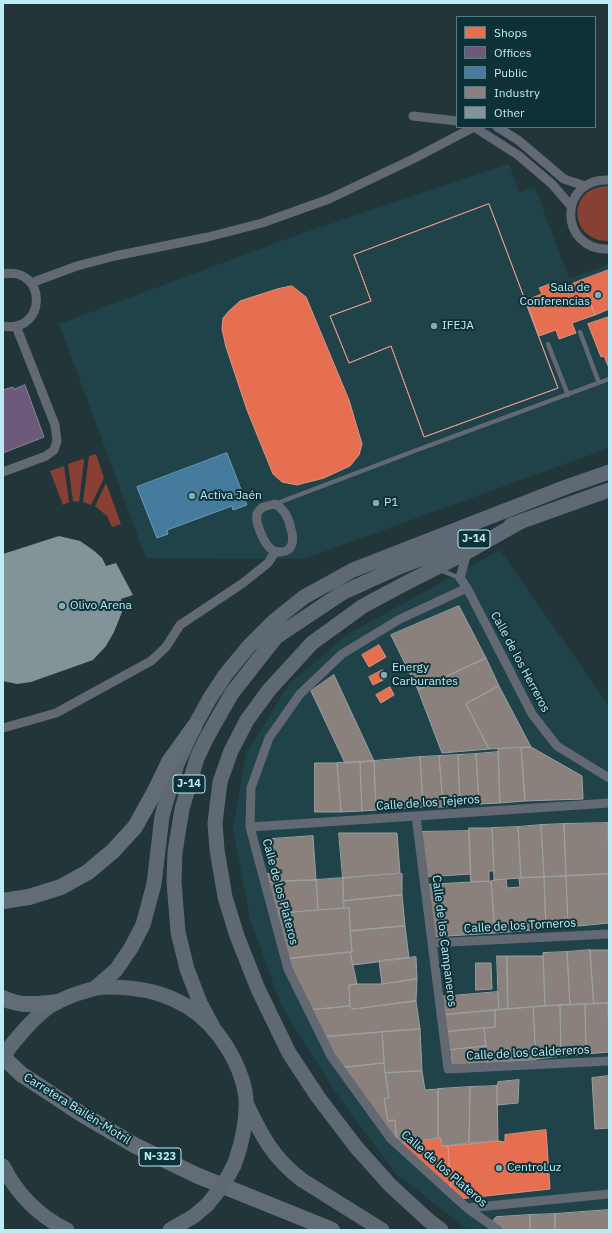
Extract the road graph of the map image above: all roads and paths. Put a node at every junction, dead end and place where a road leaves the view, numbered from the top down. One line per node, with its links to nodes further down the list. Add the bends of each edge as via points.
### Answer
1 (456, 115): 2 (street, via 413,116)
2 (456, 122)
3 (472, 128): 6 (street)
4 (476, 128): 7 (street)
5 (500, 128): 9 (street, via 518,140 564,179)
6 (461, 135): 7 (street); 13 (street, via 329,199 262,223 115,256 77,266)
7 (493, 138): 10 (street, via 547,179)
8 (609, 180): 9 (street, via 600,180)
9 (585, 186): 10 (street)
10 (571, 206): 11 (street, via 571,224 577,235 585,243 596,248)
11 (609, 249)
12 (3, 274): 13 (street, via 19,274)
13 (31, 283): 15 (street, via 36,294 36,306 30,318)
14 (3, 326): 15 (street)
15 (16, 326): 21 (street, via 55,425 57,441 54,450 46,456)
16 (580, 332): 19 (lane)
17 (548, 344): 20 (lane)
18 (609, 379): 19 (lane)
19 (599, 383): 20 (lane)
20 (568, 395): 24 (lane)
21 (3, 472)
22 (609, 472): 33 (main road, J-14, via 353,570 304,597 274,621 249,646 226,674)
23 (609, 490): 25 (main road, J-14)
24 (275, 504): 26 (street, via 263,507 257,515 262,535 267,545); 26 (street, via 290,522 293,539 289,550)
25 (520, 522): 27 (main road); 32 (main road, J-14, via 398,567)
26 (275, 552): 34 (street, via 268,563 243,583 180,625 166,647 152,661 56,713)
27 (467, 552): 29 (main road); 30 (street)
28 (416, 566): 32 (lane, via 360,589)
29 (430, 567): 30 (lane); 57 (main road, via 363,606 312,643 269,690 247,720 231,751 220,782 215,823 225,897 237,936 258,989 289,1053 318,1097 356,1146 390,1185)
30 (460, 578): 31 (street, Calle de los Herreros)
31 (467, 588): 35 (street, Calle de los Herreros, via 532,714 558,746); 38 (street, Calle de los Plateros, via 400,619 342,654 300,694 269,738 251,788)
32 (342, 593): 45 (main road, J-14, via 276,636 232,693 207,736 189,782 175,852 174,882 178,932 187,969)
33 (194, 727): 39 (highway, via 169,762 135,827 113,851 88,872 61,887 29,897); 42 (main road, via 178,764 162,816 154,884 143,925 116,970)
34 (3, 728)
35 (609, 778)
36 (609, 802): 37 (street, Calle de los Tejeros)
37 (416, 816): 38 (street, Calle de los Tejeros); 41 (street, Calle de los Campaneros)
38 (250, 827): 52 (street, Calle de los Plateros, via 288,970 331,1056 391,1139)
39 (3, 900)
40 (609, 934): 41 (street, Calle de los Torneros)
41 (432, 943): 48 (street, Calle de los Campaneros)
42 (95, 988): 44 (main road); 45 (main road, via 118,987 153,991 189,1008)
43 (3, 998): 44 (highway, via 26,1004)
44 (57, 1002): 46 (main road, bridge, via 29,1024)
45 (212, 1027): 49 (main road, via 237,1066 245,1090)
46 (3, 1058): 55 (highway, Carretera Bailén-Motril / N-323, via 21,1074 54,1096 134,1145 196,1175)
47 (609, 1061): 48 (street, Calle de los Caldereros)
48 (448, 1069)
49 (246, 1103): 54 (main road, bridge, via 241,1147 227,1180 218,1193 194,1216); 56 (main road, via 272,1151 292,1172)
50 (3, 1166): 53 (main road, via 13,1184 37,1211)
51 (609, 1194): 52 (street)
52 (467, 1208): 58 (street, Calle de los Plateros)
53 (67, 1230)
54 (170, 1230)
55 (332, 1230)
56 (382, 1230)
57 (441, 1230)
58 (498, 1230)

